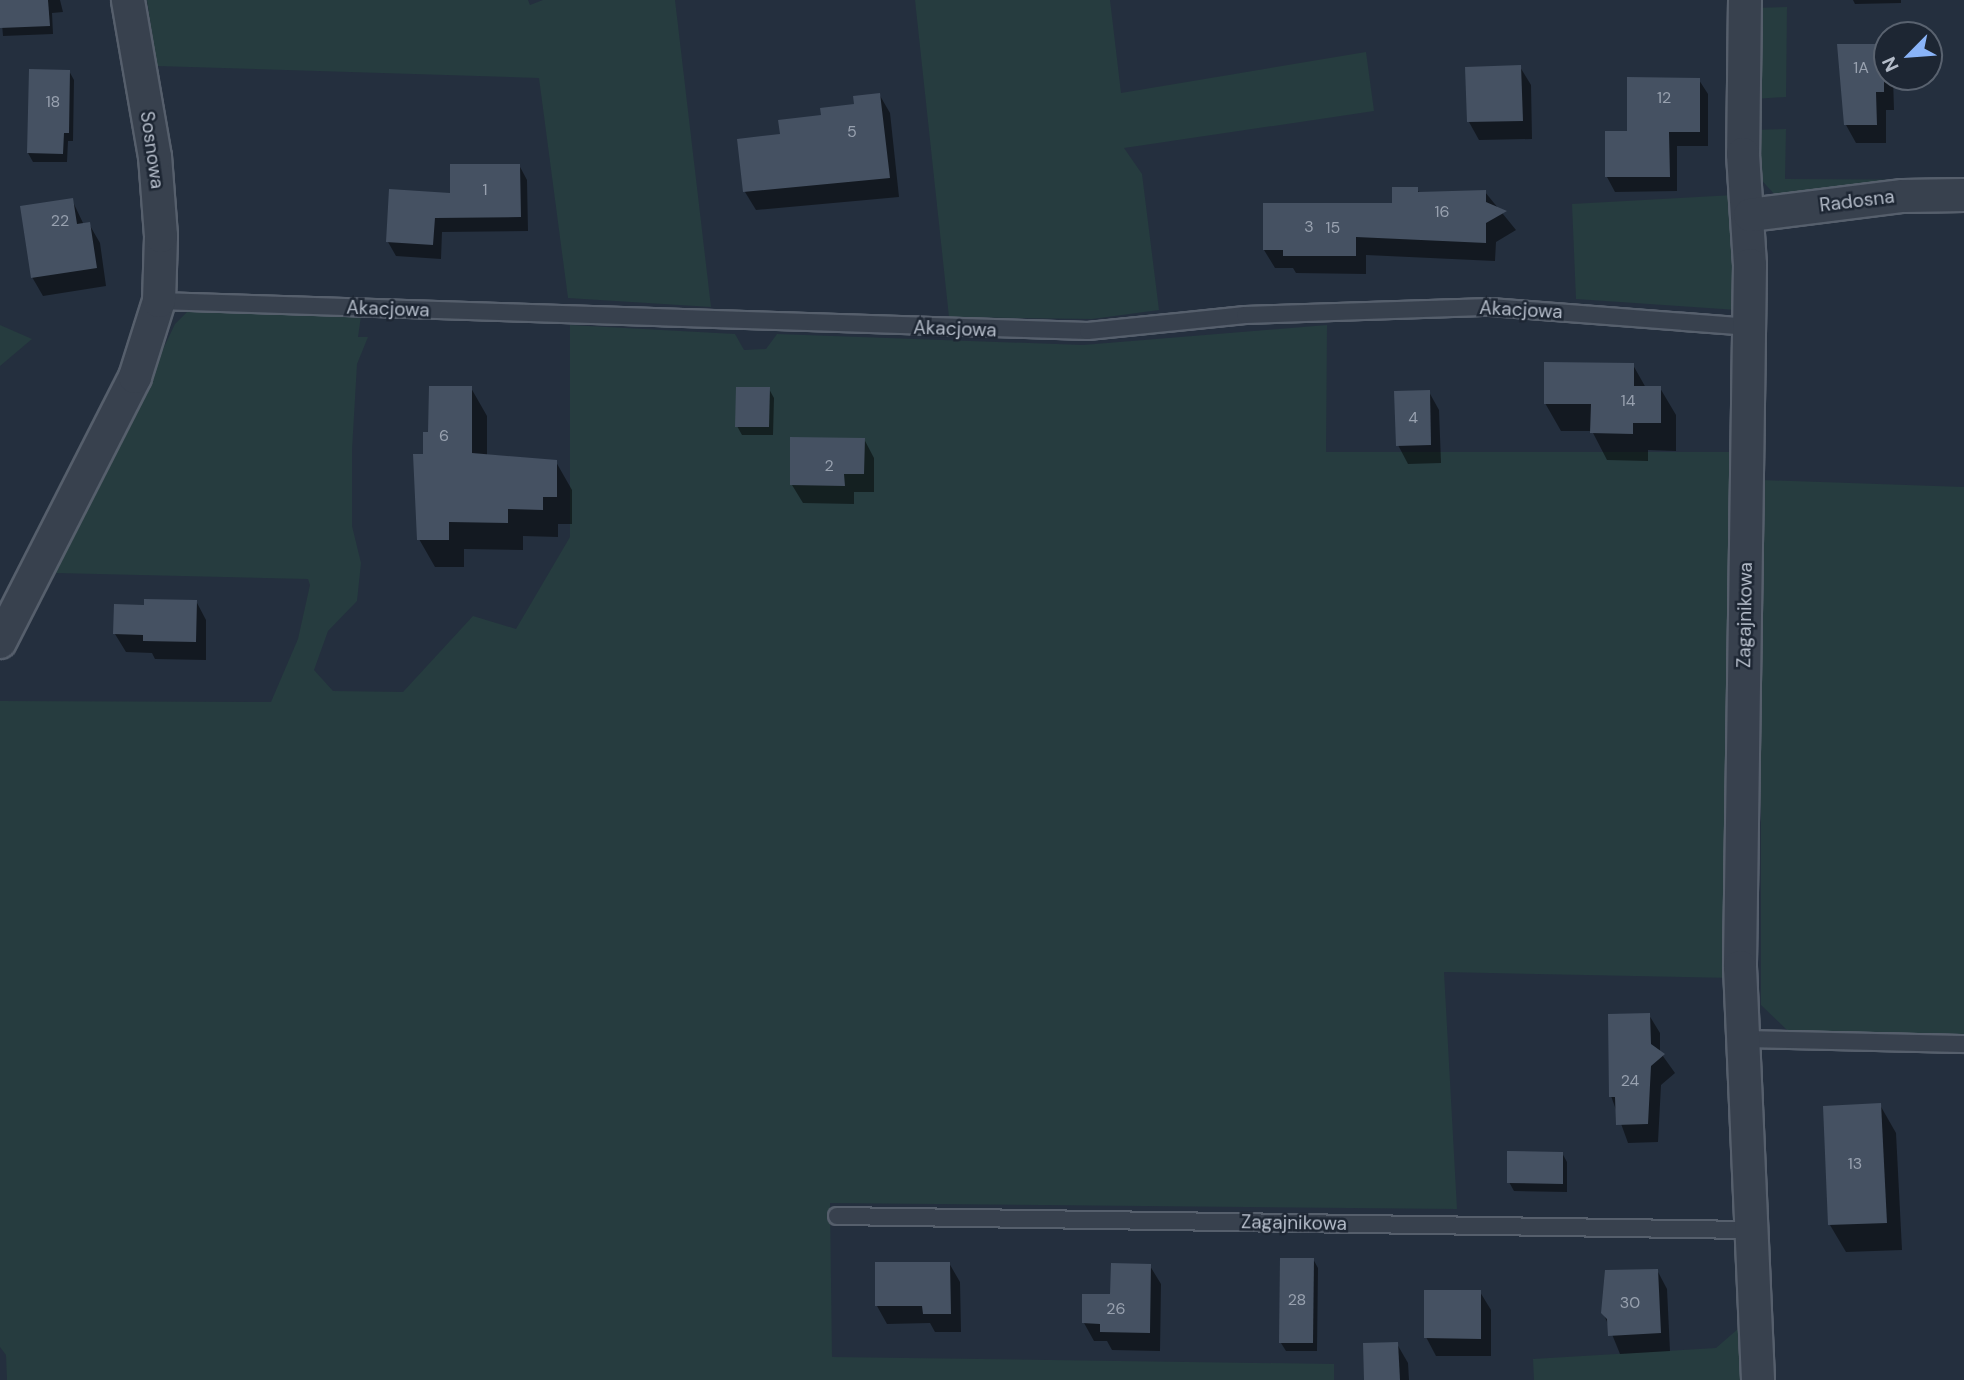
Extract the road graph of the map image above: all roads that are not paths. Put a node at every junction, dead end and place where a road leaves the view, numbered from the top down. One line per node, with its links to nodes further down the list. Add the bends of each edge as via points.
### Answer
1 (128, 0): 5 (street, Sosnowa, via 155,157 161,236)
2 (1745, 0): 4 (street, Zagajnikowa, via 1743,154)
3 (1964, 195): 4 (street, Radosna, via 1903,195)
4 (1750, 215): 6 (street, Zagajnikowa)
5 (159, 301): 6 (lane, Akacjowa, via 1088,331 1259,314 1490,307); 7 (street, Sosnowa, via 135,377)
6 (1750, 327): 8 (street, Zagajnikowa, via 1740,967)
7 (0, 642)
8 (1743, 1039): 9 (lane); 11 (street, Zagajnikowa)
9 (1964, 1044)
10 (837, 1216): 11 (lane, Zagajnikowa)
11 (1751, 1230): 12 (street, Zagajnikowa)
12 (1758, 1380)

